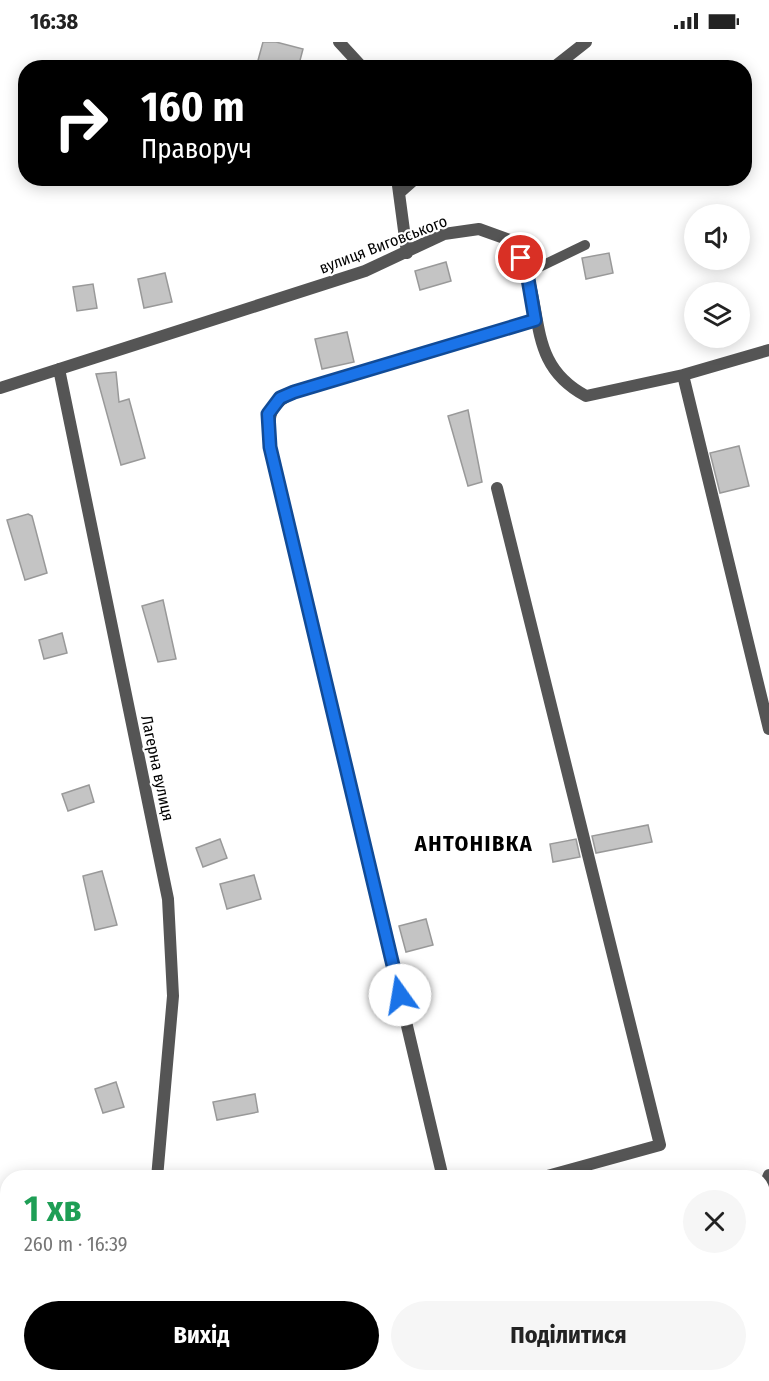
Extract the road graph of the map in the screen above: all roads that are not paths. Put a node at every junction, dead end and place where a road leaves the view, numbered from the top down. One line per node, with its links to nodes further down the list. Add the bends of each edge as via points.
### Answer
1 (339, 42): 3 (street)
2 (586, 42): 4 (street)
3 (356, 60)
4 (563, 60)
5 (398, 186): 7 (street)
6 (407, 186): 7 (street)
7 (399, 193): 9 (street)
8 (585, 245): 10 (lane)
9 (407, 253): 10 (street, вулиця Виговського, via 444,234 479,229 515,242); 13 (street, вулиця Виговського, via 354,274)
10 (527, 273): 11 (street, вулиця Виговського)
11 (535, 320): 14 (street, вулиця Виговського, via 551,366 560,379 586,396); 19 (street, via 294,392 280,398 268,414 270,447)
12 (769, 350): 14 (street)
13 (59, 369): 15 (street, вулиця Виговського); 18 (street, Лагерна вулиця, via 168,899 173,996)
14 (683, 375): 17 (street)
15 (0, 388)
16 (497, 488): 20 (street, via 660,1145)
17 (769, 729)
18 (159, 1170)
19 (441, 1170)
20 (569, 1170)

